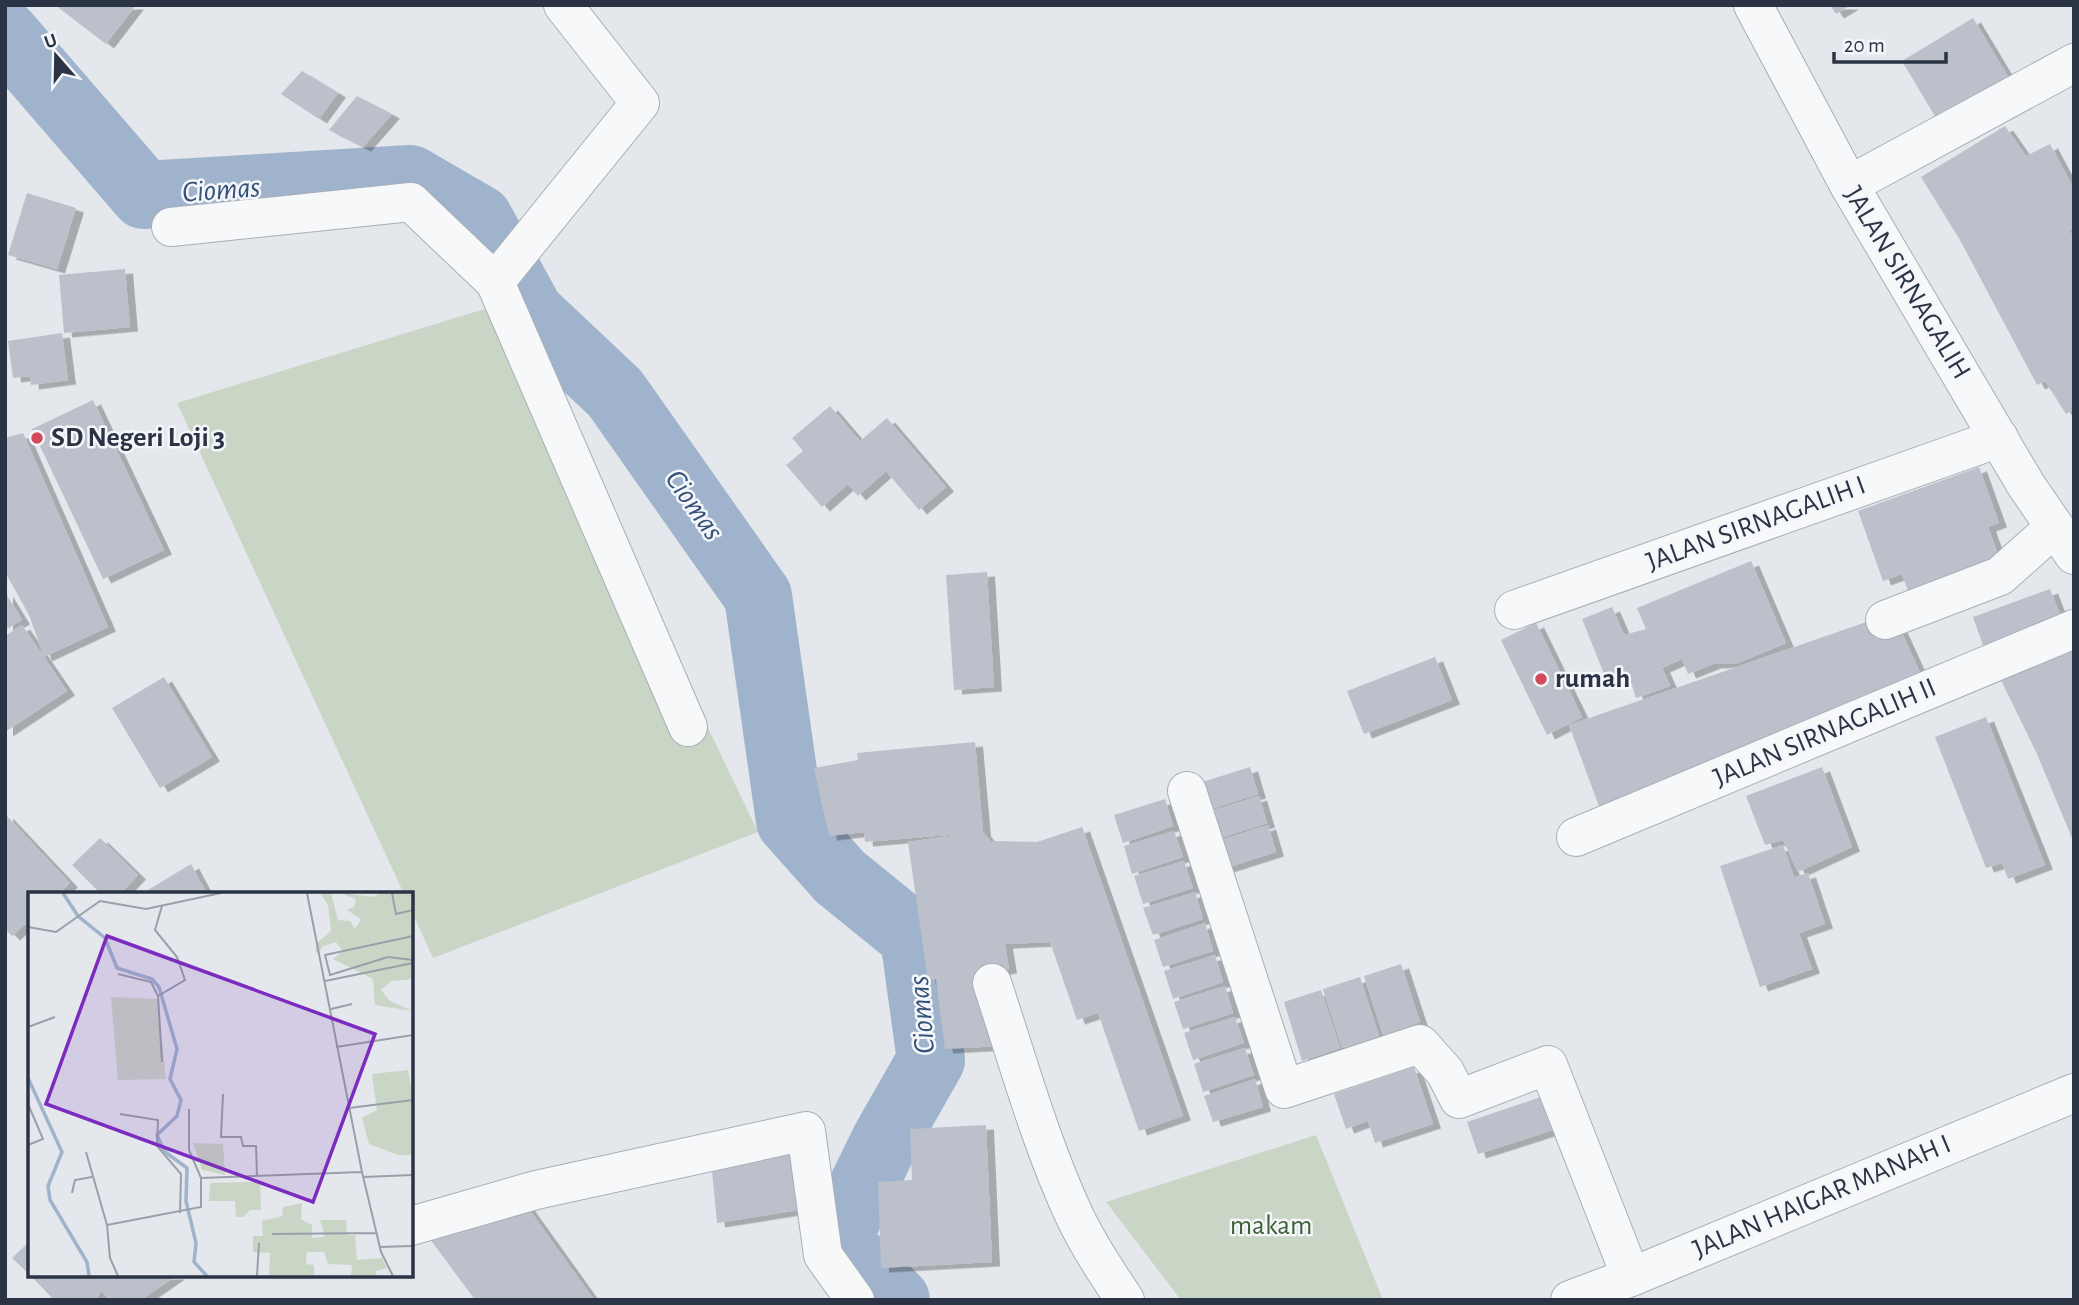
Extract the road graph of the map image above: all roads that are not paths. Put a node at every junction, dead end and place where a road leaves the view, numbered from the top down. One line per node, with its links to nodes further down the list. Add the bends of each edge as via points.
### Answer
1 (563, 5): 6 (street, via 640,103)
2 (1752, 5): 4 (street, JALAN SIRNAGALIH)
3 (2074, 62): 4 (street)
4 (1849, 185): 7 (street, JALAN SIRNAGALIH)
5 (171, 227): 6 (street, via 411,202)
6 (495, 282): 12 (street)
7 (1999, 439): 8 (street, JALAN SIRNAGALIH); 9 (street, JALAN SIRNAGALIH I)
8 (2064, 541): 10 (street, via 2000,576)
9 (1514, 610)
10 (1885, 620)
11 (2074, 629): 14 (street, JALAN SIRNAGALIH II)
12 (688, 727)
13 (1187, 792): 18 (street, via 1284,1088 1420,1044 1445,1072 1459,1099 1548,1065)
14 (1576, 837)
15 (992, 983): 20 (street, via 1053,1165 1098,1261)
16 (2074, 1093): 18 (street, JALAN HAIGAR MANAH I)
17 (413, 1225): 19 (street, via 536,1189 806,1131 824,1255)
18 (1631, 1277): 21 (street, JALAN HAIGAR MANAH I)
19 (855, 1300)
20 (1125, 1300)
21 (1570, 1300)

